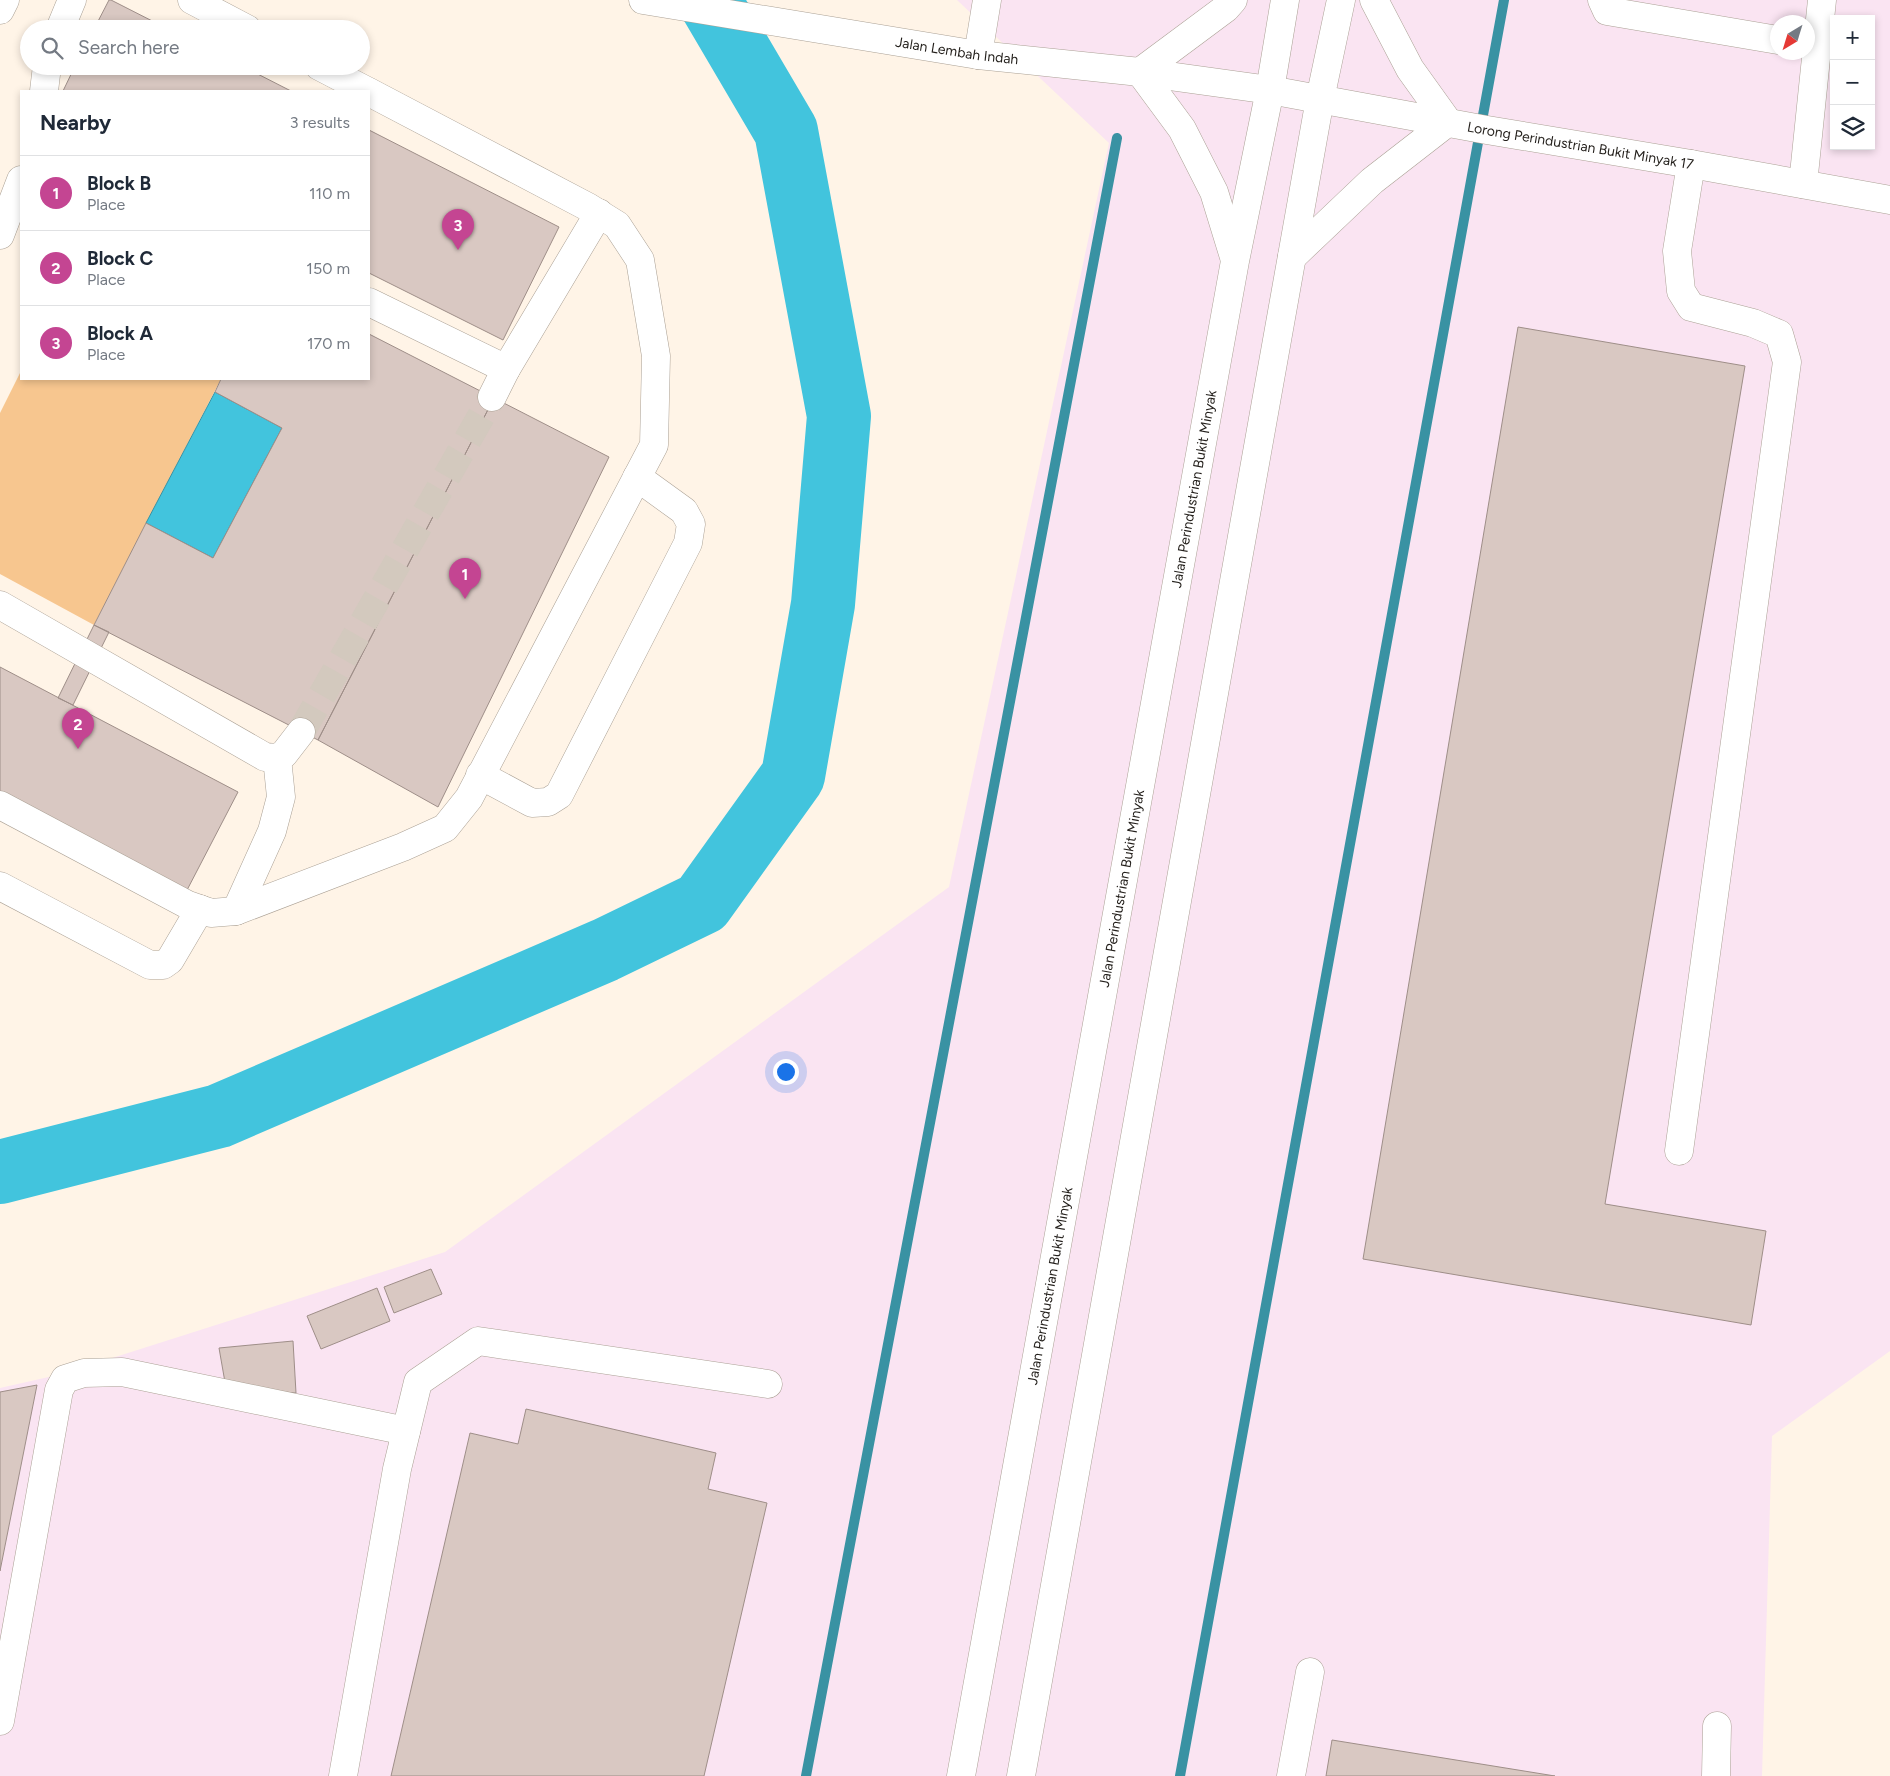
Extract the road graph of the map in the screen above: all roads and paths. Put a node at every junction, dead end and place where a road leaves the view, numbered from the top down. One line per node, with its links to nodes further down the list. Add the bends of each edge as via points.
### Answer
1 (5, 0): 12 (main road)
2 (72, 0): 13 (main road)
3 (192, 0): 14 (main road)
4 (643, 0): 17 (main road, Jalan Lembah Indah)
5 (987, 0): 17 (main road)
6 (1233, 0): 19 (main road)
7 (1286, 0): 24 (main road, Jalan Perindustrian Bukit Minyak)
8 (1341, 0): 26 (main road)
9 (1374, 0): 27 (main road, via 1410,69)
10 (1602, 0): 16 (main road, via 1607,11)
11 (1822, 0): 15 (main road)
12 (0, 10)
13 (64, 20)
14 (230, 20)
15 (1815, 32)
16 (1770, 39)
17 (978, 54): 19 (main road, Jalan Lembah Indah)
18 (1811, 60): 30 (main road)
19 (1140, 72): 24 (main road, Jalan Lembah Indah); 35 (main road, via 1182,129 1206,176)
20 (46, 75): 22 (main road)
21 (336, 75): 23 (main road)
22 (44, 90)
23 (364, 90)
24 (1270, 90): 26 (main road, Lorong Perindustrian Bukit Minyak 17); 35 (main road, Jalan Perindustrian Bukit Minyak)
25 (370, 93): 32 (main road)
26 (1320, 99): 27 (main road, Lorong Perindustrian Bukit Minyak 17); 34 (main road)
27 (1448, 122): 28 (main road, Lorong Perindustrian Bukit Minyak 17); 34 (main road, via 1372,181)
28 (1691, 164): 30 (main road, Lorong Perindustrian Bukit Minyak 17); 48 (main road, via 1677,251 1681,291 1691,307 1753,323 1780,334 1787,362)
29 (20, 183): 33 (main road)
30 (1803, 184): 31 (main road, Lorong Perindustrian Bukit Minyak 17)
31 (1890, 200)
32 (599, 213): 37 (main road); 39 (main road, via 617,224 640,260 656,356 654,444)
33 (0, 235)
34 (1292, 257): 56 (main road)
35 (1235, 261): 55 (main road, Jalan Perindustrian Bukit Minyak)
36 (370, 302): 37 (main road)
37 (506, 369): 38 (main road)
38 (492, 398)
39 (637, 477): 43 (main road); 43 (main road, via 684,512 691,524 688,544 559,795 548,802 532,803)
40 (0, 605): 42 (main road, via 265,757)
41 (301, 732): 42 (main road)
42 (277, 758): 47 (main road, via 282,797 272,831)
43 (480, 775): 47 (main road, via 469,798 445,828)
44 (0, 805): 46 (main road)
45 (0, 886): 46 (main road, via 150,964 163,965 170,960)
46 (200, 909): 47 (main road, via 211,913)
47 (236, 911)
48 (1679, 1152)
49 (768, 1384): 50 (main road, via 478,1341 418,1382)
50 (406, 1432): 52 (main road, via 122,1372 84,1373 65,1378 58,1390); 54 (main road, via 396,1469)
51 (1310, 1672): 57 (main road)
52 (0, 1721)
53 (1717, 1726): 58 (main road)
54 (343, 1776)
55 (961, 1776)
56 (1021, 1776)
57 (1291, 1776)
58 (1716, 1776)

